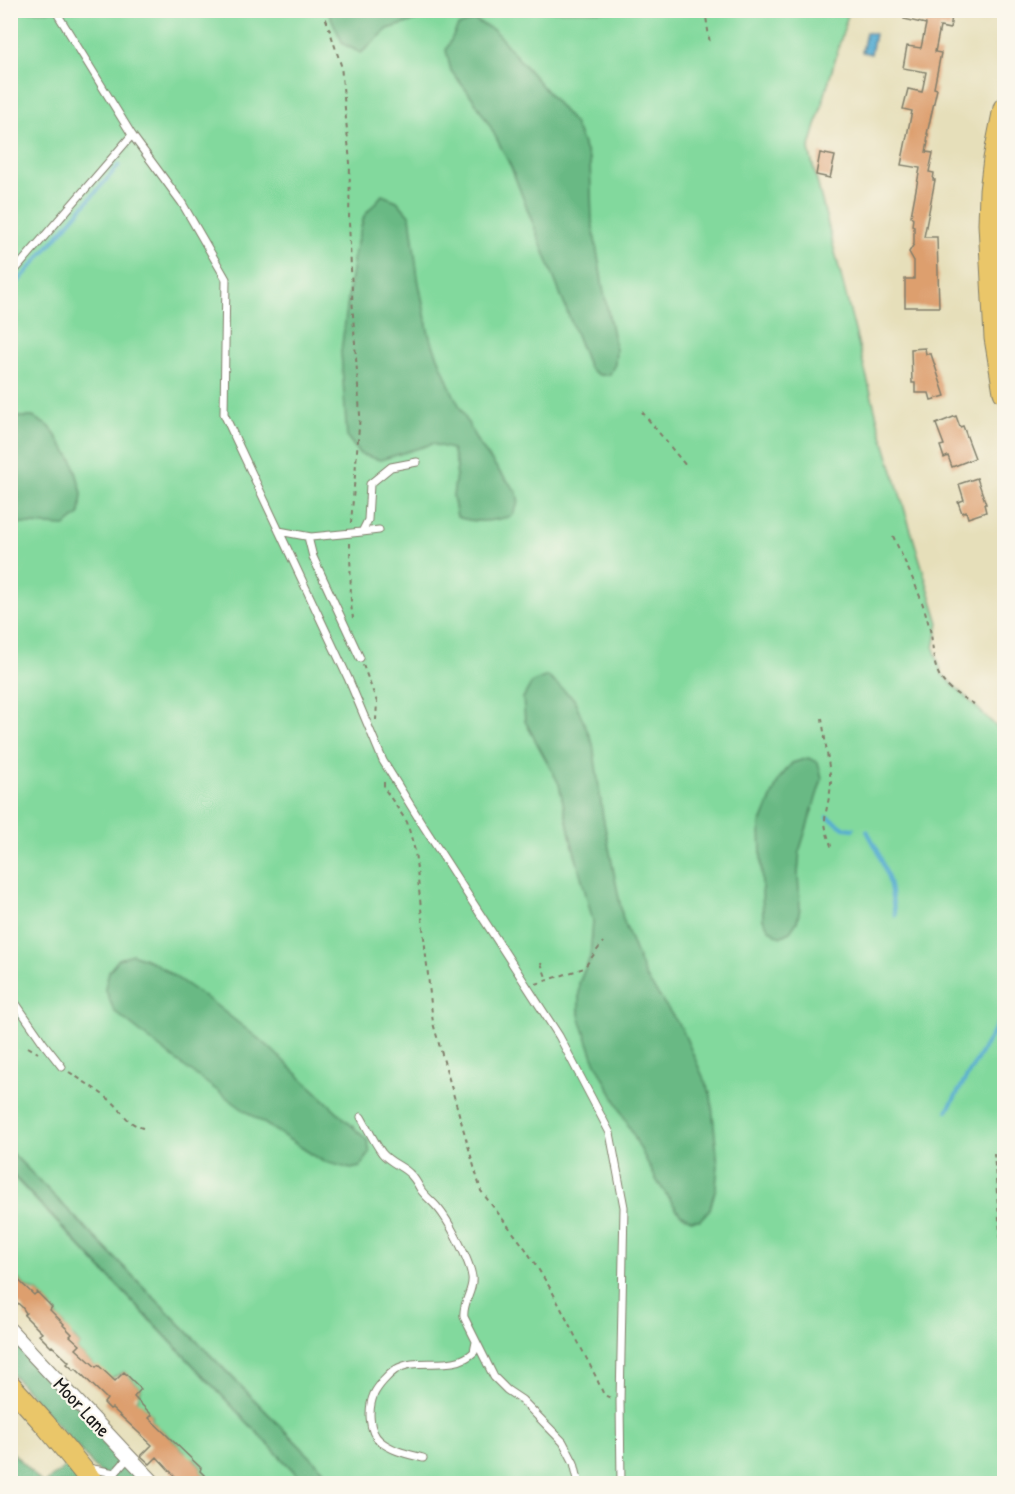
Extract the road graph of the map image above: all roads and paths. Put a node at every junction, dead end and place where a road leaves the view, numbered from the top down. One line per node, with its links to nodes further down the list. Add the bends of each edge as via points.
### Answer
1 (55, 10): 6 (lane)
2 (323, 10): 15 (path, via 341,65 350,163 349,221 360,415)
3 (705, 10): 4 (path)
4 (710, 44)
5 (1005, 108): 8 (main road, via 994,159 989,224 996,338)
6 (132, 135): 7 (lane); 13 (lane, via 182,203 226,279 224,414)
7 (10, 276)
8 (1005, 392)
9 (642, 412): 11 (path)
10 (417, 462): 14 (lane, via 391,467 370,484 368,519)
11 (687, 467)
12 (379, 530): 14 (lane)
13 (279, 531): 17 (lane); 23 (lane)
14 (362, 532): 15 (lane)
15 (350, 533): 17 (lane); 18 (path)
16 (893, 536): 20 (path, via 926,613 939,677)
17 (308, 537): 19 (lane, via 313,557)
18 (355, 626)
19 (360, 658): 22 (path, via 377,702)
20 (974, 704)
21 (822, 718): 24 (path, via 831,781 825,821)
22 (376, 722)
23 (383, 761): 28 (lane); 39 (path, via 384,788 407,822 415,851 434,1023 481,1191 552,1291 604,1395)
24 (832, 849)
25 (603, 942): 27 (path, via 584,968)
26 (541, 963): 27 (path)
27 (547, 980): 28 (path)
28 (527, 986): 39 (lane, via 559,1036 610,1134 624,1207)
29 (10, 995): 31 (lane)
30 (28, 1047): 31 (path)
31 (62, 1067): 33 (path, via 112,1102 134,1126)
32 (361, 1117): 37 (lane, via 382,1153 409,1173 436,1204 468,1262 471,1288 463,1310)
33 (143, 1128)
34 (994, 1153): 35 (path)
35 (1005, 1285)
36 (10, 1330): 40 (street, Moor Lane)
37 (476, 1342): 41 (lane, via 474,1352 463,1360 396,1369 374,1394 370,1420 378,1439 389,1447); 47 (lane, via 494,1377 563,1442)
38 (10, 1385): 42 (main road, Moor Lane)
39 (620, 1401): 48 (lane)
40 (129, 1457): 43 (lane); 46 (street, Moor Lane)
41 (423, 1458)
42 (80, 1467): 43 (lane); 44 (main road, Moor Lane)
43 (115, 1473): 45 (lane)
44 (94, 1484)
45 (115, 1484)
46 (155, 1484)
47 (579, 1484)
48 (621, 1484)

